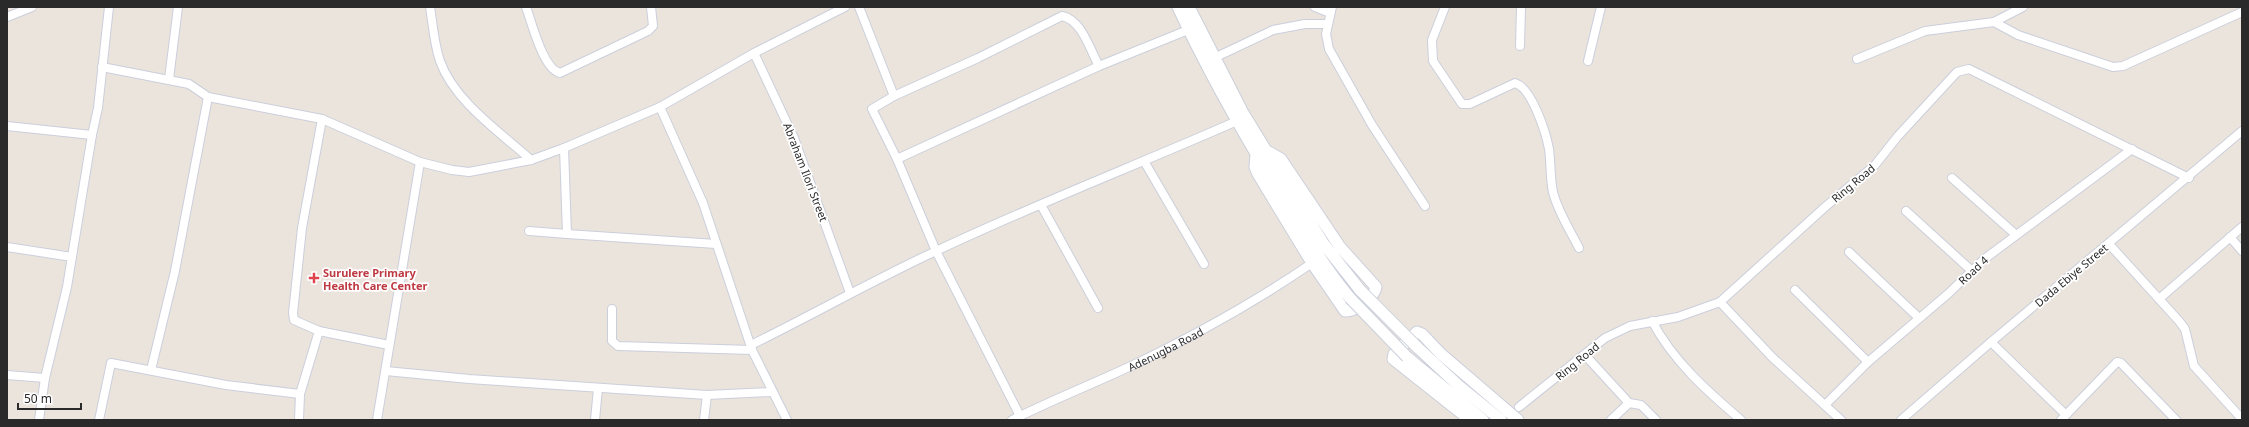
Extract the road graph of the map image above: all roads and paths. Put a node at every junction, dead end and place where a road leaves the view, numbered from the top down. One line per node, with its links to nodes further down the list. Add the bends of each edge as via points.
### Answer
1 (32, 7): 18 (street)
2 (109, 7): 28 (street)
3 (178, 7): 29 (street)
4 (430, 7): 43 (street, via 436,49 450,83 463,99)
5 (526, 7): 6 (street, via 546,60 554,71 560,73 648,31 654,26)
6 (651, 7)
7 (845, 7): 23 (street)
8 (858, 7): 30 (street)
9 (1178, 7): 21 (street)
10 (1189, 7): 25 (street)
11 (1315, 7): 16 (street)
12 (1445, 7): 59 (street, via 1432,40 1433,62 1462,104 1470,104 1515,83 1520,85 1533,101 1549,148 1553,192)
13 (1521, 7): 22 (street)
14 (1601, 7): 26 (street)
15 (2023, 7): 19 (street)
16 (1331, 10): 20 (street)
17 (2242, 12): 19 (street, via 2123,66 2113,67 2018,35)
18 (7, 17)
19 (1994, 22): 24 (street, via 1925,31)
20 (1327, 24): 25 (street, via 1305,24 1273,30); 49 (street, via 1329,49 1372,125)
21 (1188, 30): 25 (street); 27 (street)
22 (1520, 46)
23 (754, 53): 32 (street); 68 (street, Abraham Ilori Street, via 794,138)
24 (1858, 59)
25 (1209, 61): 34 (street); 40 (street)
26 (1588, 61)
27 (1099, 66): 30 (street, via 1076,24 1069,17 1062,16); 42 (street)
28 (102, 67): 29 (street); 37 (street, via 98,108)
29 (169, 79): 31 (street, via 189,84)
30 (894, 96): 42 (street, via 872,109)
31 (208, 97): 33 (street); 81 (street, via 175,271)
32 (660, 107): 38 (street); 56 (street, via 703,203)
33 (322, 119): 45 (street); 75 (street, via 302,228 293,313 294,320)
34 (1238, 121): 41 (street); 44 (street)
35 (7, 126): 37 (street)
36 (2242, 131): 47 (street, Dada Ebiye Street)
37 (92, 135): 63 (street)
38 (564, 148): 43 (street); 53 (street)
39 (2132, 149): 47 (street, Ring Road); 54 (street, Road 4, via 2027,229); 70 (street, Ring Road, via 1969,69 1957,72 1875,165)
40 (1269, 152): 64 (street, via 1281,159 1340,247 1376,290 1355,309 1345,311); 104 (street, bridge, via 1323,243 1360,290 1459,386)
41 (1256, 154): 64 (street, via 1255,167 1258,174); 103 (street, bridge, via 1302,230 1350,298 1407,357)
42 (897, 159): 60 (street)
43 (531, 160): 45 (street, via 469,172)
44 (1144, 161): 48 (street); 65 (street)
45 (420, 162): 77 (street)
46 (1952, 178): 54 (street)
47 (2189, 178): 57 (street, Dada Ebiye Street)
48 (1041, 205): 60 (street); 71 (street)
49 (1425, 206)
50 (1906, 211): 66 (street)
51 (2242, 227): 55 (street)
52 (529, 231): 53 (street)
53 (567, 234): 56 (street)
54 (2015, 234): 66 (street, Road 4)
55 (2230, 237): 61 (street); 69 (street)
56 (716, 244): 78 (street)
57 (2109, 244): 69 (street); 76 (street, Dada Ebiye Street)
58 (7, 247): 63 (street)
59 (1579, 248)
60 (936, 251): 68 (street); 92 (street)
61 (2242, 251)
62 (1849, 252): 73 (street)
63 (72, 257): 84 (street)
64 (1312, 263): 92 (street, Adenugba Road, via 1281,284 1183,339 1129,367)
65 (1204, 264)
66 (1972, 271): 73 (street, Road 4)
67 (1795, 290): 80 (street)
68 (850, 293): 78 (street)
69 (2159, 300): 95 (street, via 2184,329 2194,366)
70 (1720, 302): 74 (street, Ring Road, via 1683,316); 90 (street, via 1772,357)
71 (1098, 308)
72 (612, 309): 78 (street, via 612,341 618,346)
73 (1919, 318): 80 (street, Road 4)
74 (1652, 322): 79 (street, Ring Road, via 1630,326 1605,338); 108 (street, via 1669,350 1693,377)
75 (319, 331): 77 (street); 87 (street)
76 (1991, 342): 93 (street); 110 (street, Dada Ebiye Street)
77 (389, 345): 82 (street)
78 (751, 348): 86 (street)
79 (1585, 355): 89 (street); 91 (street, Ring Road)
80 (1868, 362): 90 (street, Road 4)
81 (151, 370): 87 (street, via 226,385); 97 (street, via 111,363)
82 (386, 371): 85 (street); 99 (street)
83 (7, 375): 84 (street)
84 (45, 378): 96 (street)
85 (598, 388): 88 (street); 100 (street)
86 (771, 392): 88 (street); 102 (street)
87 (300, 394): 98 (street)
88 (708, 395): 101 (street)
89 (1629, 403): 106 (street); 107 (street, via 1641,405)
90 (1824, 405): 109 (street)
91 (1519, 408)
92 (1016, 418)
93 (2063, 418): 111 (street, via 2117,362 2121,363)
94 (1468, 419): 105 (street, via 1394,359 1394,354 1417,332)
95 (2242, 419)
96 (39, 420)
97 (99, 420)
98 (299, 420)
99 (377, 420)
100 (595, 420)
101 (704, 420)
102 (787, 420)
103 (1483, 420)
104 (1501, 420)
105 (1518, 420)
106 (1611, 420)
107 (1656, 420)
108 (1741, 420)
109 (1841, 420)
110 (1901, 420)
111 (2176, 420)

